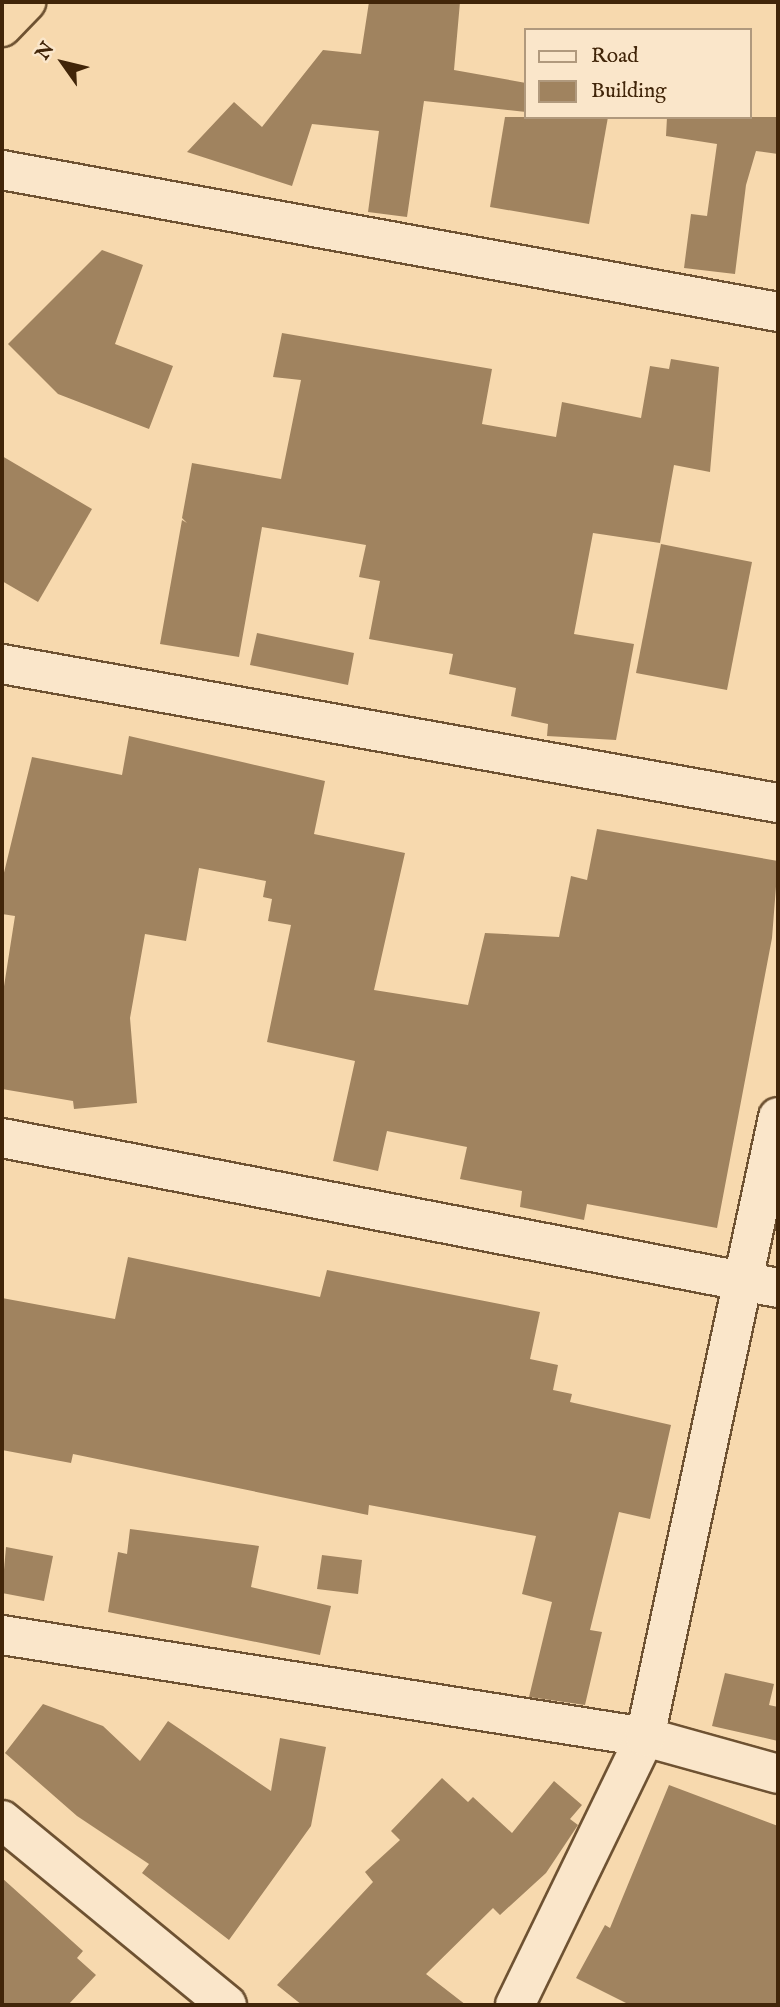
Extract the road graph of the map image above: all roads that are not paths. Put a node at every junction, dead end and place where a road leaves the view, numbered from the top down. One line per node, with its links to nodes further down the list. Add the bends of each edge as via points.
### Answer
1 (26, 2): 2 (highway)
2 (2, 27)
3 (2, 170): 4 (street)
4 (778, 312)
5 (2, 664): 6 (street)
6 (778, 803)
7 (778, 1116): 9 (street)
8 (2, 1138): 9 (street)
9 (739, 1279): 10 (street); 12 (street)
10 (778, 1288)
11 (2, 1635): 12 (street)
12 (645, 1737): 13 (street); 16 (street)
13 (778, 1774)
14 (2, 1820): 15 (street)
15 (227, 2005)
16 (515, 2005)

